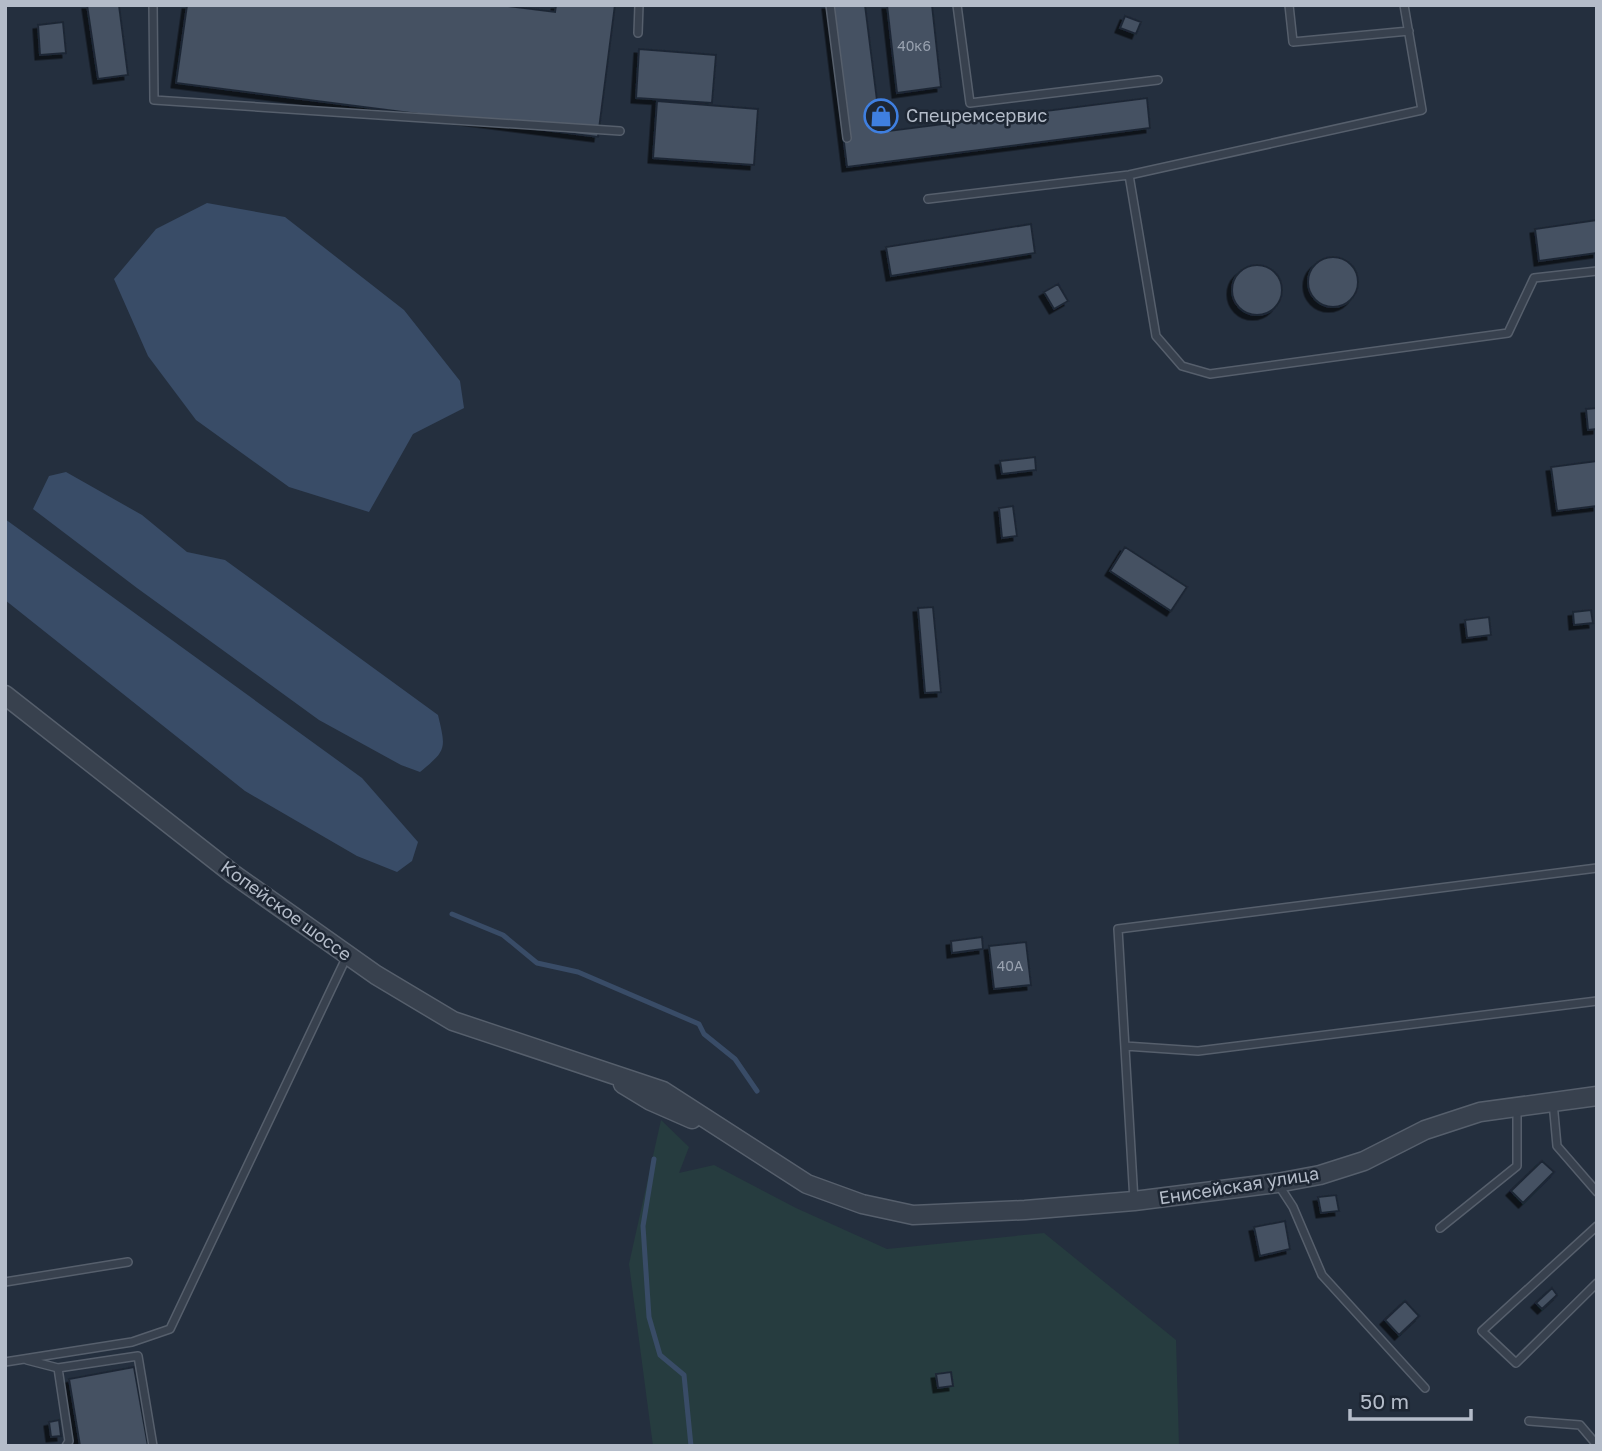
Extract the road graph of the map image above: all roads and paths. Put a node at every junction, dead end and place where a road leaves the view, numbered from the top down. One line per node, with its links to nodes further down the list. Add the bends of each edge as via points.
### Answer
1 (153, 5): 10 (lane, via 153,100)
2 (639, 5): 8 (lane)
3 (830, 5): 11 (lane)
4 (957, 5): 9 (lane, via 970,103)
5 (1289, 5): 7 (lane, via 1293,42)
6 (1404, 5): 7 (lane)
7 (1409, 31): 12 (lane, via 1422,110)
8 (638, 33)
9 (1158, 80)
10 (620, 131)
11 (848, 138)
12 (1129, 176): 13 (lane); 14 (lane, via 1156,336 1182,366 1210,374 1508,333 1534,278)
13 (928, 199)
14 (1597, 271)
15 (5, 695): 17 (street, Копейское шоссе, via 233,874)
16 (1597, 868): 19 (lane, via 1118,929)
17 (348, 955): 26 (street, Копейское шоссе, via 453,1021 663,1091 807,1184 862,1204 913,1215); 32 (lane, via 170,1329 132,1342)
18 (1597, 1001): 19 (lane, via 1198,1051)
19 (1125, 1046): 25 (lane)
20 (1597, 1096): 21 (street, Енисейская улица)
21 (1553, 1101): 22 (street, Енисейская улица); 24 (lane, via 1558,1146)
22 (1517, 1106): 23 (street, Енисейская улица, via 1480,1112 1425,1130 1364,1161); 28 (lane, via 1517,1166)
23 (1277, 1183): 25 (street, Енисейская улица); 35 (lane, via 1293,1207 1322,1275)
24 (1597, 1192)
25 (1134, 1201): 26 (street, Енисейская улица)
26 (1077, 1206)
27 (1597, 1226): 31 (lane, via 1482,1331 1516,1363)
28 (1440, 1228)
29 (128, 1262): 30 (lane)
30 (5, 1282)
31 (1597, 1283)
32 (23, 1359): 33 (lane); 34 (lane)
33 (5, 1362)
34 (58, 1368): 38 (lane); 39 (lane, via 138,1356)
35 (1425, 1388)
36 (1529, 1422): 37 (lane, via 1580,1425)
37 (1597, 1445)
38 (66, 1446)
39 (153, 1446)

